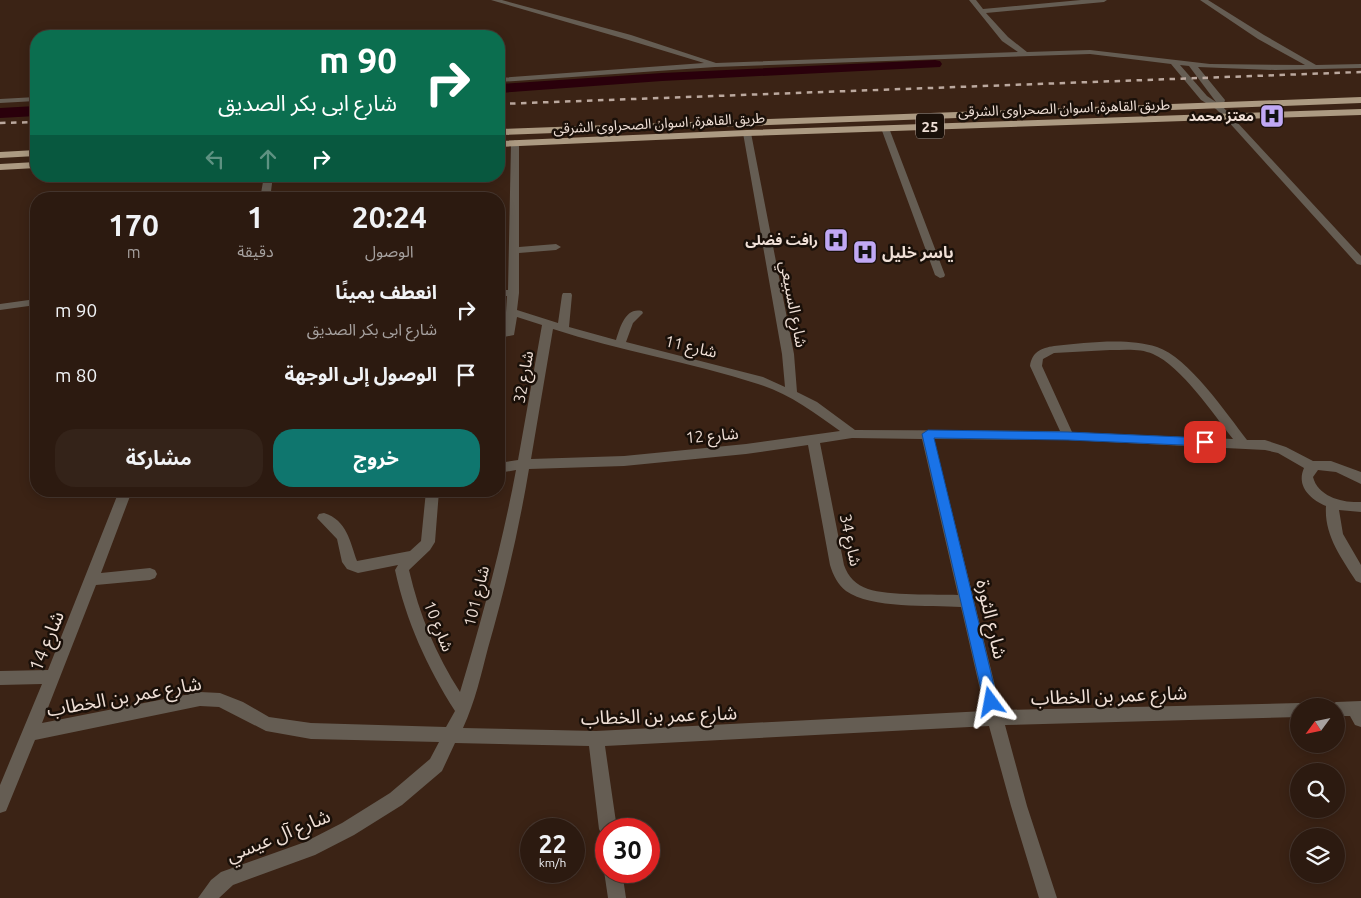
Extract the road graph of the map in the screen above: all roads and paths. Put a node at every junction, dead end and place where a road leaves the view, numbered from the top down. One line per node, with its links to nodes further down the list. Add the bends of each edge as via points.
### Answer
1 (494, 0): 10 (street)
2 (972, 0): 6 (street)
3 (1104, 0): 5 (street)
4 (1203, 0): 12 (street)
5 (1075, 2): 6 (street)
6 (981, 11): 7 (street, via 1005,39)
7 (1024, 53): 8 (street, via 1111,52); 10 (street)
8 (1173, 62): 9 (street); 17 (street, via 1204,98)
9 (1191, 64): 12 (street); 17 (street, via 1221,100)
10 (715, 65): 13 (street)
11 (1361, 66): 12 (street)
12 (1315, 68)
13 (505, 80)
14 (30, 99): 16 (street)
15 (1361, 100): 17 (highway, طريق القاهرة, اسوان الصحراوى الشرقى / 25)
16 (0, 101)
17 (1219, 107): 19 (street); 21 (highway, طريق القاهرة, اسوان الصحراوى الشرقى / 25)
18 (1361, 112): 19 (highway, طريق القاهرة, اسوان الصحراوى الشرقى / 25)
19 (1229, 118): 20 (highway, طريق القاهرة, اسوان الصحراوى الشرقى / 25); 31 (street)
20 (885, 128): 22 (highway, طريق القاهرة, اسوان الصحراوى الشرقى / 25); 32 (street)
21 (505, 132)
22 (747, 132): 23 (highway, طريق القاهرة, اسوان الصحراوى الشرقى / 25); 44 (street, شارع السبيعي, via 788,354)
23 (515, 143): 24 (highway, طريق القاهرة, اسوان الصحراوى الشرقى / 25); 30 (street)
24 (505, 144)
25 (30, 152): 26 (highway)
26 (0, 155)
27 (30, 165): 28 (highway)
28 (0, 167)
29 (556, 247): 30 (street)
30 (515, 250): 34 (street)
31 (1361, 262)
32 (940, 275)
33 (505, 293): 34 (street)
34 (514, 294): 38 (street)
35 (567, 295): 41 (street)
36 (30, 303): 37 (street)
37 (0, 307)
38 (512, 312): 40 (street, شارع 11); 42 (street, via 510,332)
39 (638, 313): 43 (street, via 628,321)
40 (548, 324): 41 (street, شارع 11); 50 (street, شارع 32)
41 (563, 329): 43 (street, شارع 11)
42 (505, 333)
43 (620, 346): 44 (street, شارع 11, via 732,373)
44 (791, 393): 45 (street, شارع 11)
45 (852, 434): 46 (street, شارع 12); 48 (street, شارع 12)
46 (928, 434): 47 (street, شارع 12); 63 (street, شارع الثورة)
47 (1068, 436): 49 (street, شارع 12); 49 (street, via 1036,366 1040,354 1059,349 1132,347 1153,349 1168,355)
48 (813, 439): 50 (street, شارع 12, via 624,461); 63 (street, شارع 34, via 837,565 846,583 865,595 877,597)
49 (1244, 444): 52 (street, شارع 12, via 1282,450)
50 (524, 464): 51 (street, شارع 12); 66 (street, شارع 101, via 500,574)
51 (505, 467)
52 (1313, 467): 53 (street, via 1339,467); 56 (street, via 1308,472 1309,485)
53 (1361, 479)
54 (124, 497): 62 (street, شارع 14)
55 (432, 497): 59 (street, via 428,542)
56 (1333, 504): 57 (street); 61 (street, via 1335,535)
57 (1361, 507)
58 (324, 518): 59 (street, via 342,534 352,566)
59 (416, 555): 66 (street, شارع 10, via 402,570 416,621 436,665)
60 (150, 574): 62 (street)
61 (1361, 577)
62 (91, 580): 64 (street, شارع 14)
63 (967, 601): 70 (street, شارع الثورة)
64 (53, 677): 65 (street); 71 (street, شارع 14)
65 (0, 678)
66 (463, 710): 72 (street, شارع 101)
67 (1290, 710): 70 (street, شارع عمر بن الخطاب)
68 (1345, 710): 69 (street)
69 (1359, 712)
70 (995, 718): 73 (street, شارع عمر بن الخطاب); 80 (street, شارع الثورة)
71 (30, 733): 72 (street, شارع عمر بن الخطاب, via 200,700 220,700 266,724 282,728); 74 (street, شارع 14)
72 (452, 734): 73 (street, شارع عمر بن الخطاب); 78 (street, شارع آل عيسي, via 436,765 396,800 309,849 227,878)
73 (596, 739): 76 (street)
74 (3, 789): 75 (street, شارع 14)
75 (0, 805)
76 (607, 818)
77 (615, 883): 79 (street)
78 (208, 898)
79 (617, 898)
80 (1048, 898)

